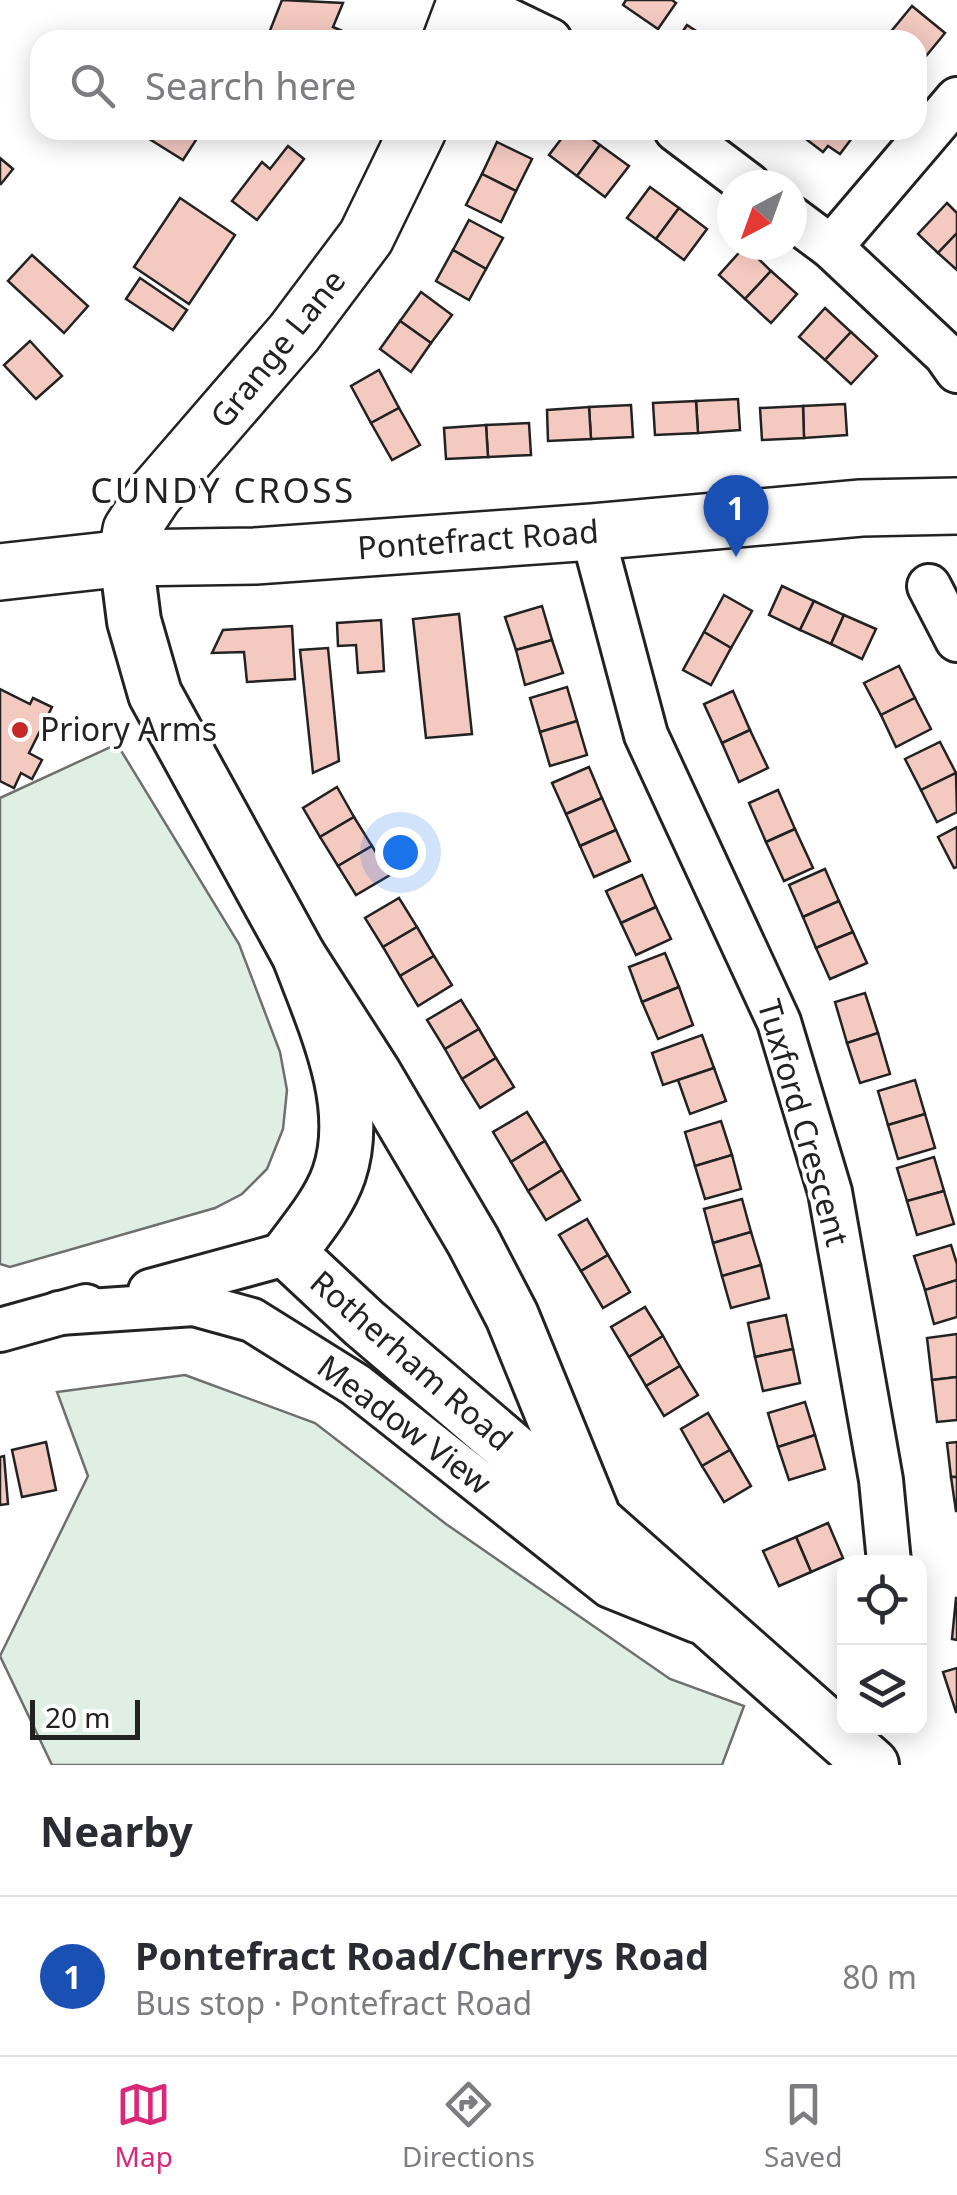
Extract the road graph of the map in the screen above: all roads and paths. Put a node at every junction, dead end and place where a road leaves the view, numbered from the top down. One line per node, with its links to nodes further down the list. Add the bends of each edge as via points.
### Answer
1 (466, 0): 2 (highway); 3 (street)
2 (455, 30)
3 (529, 30)
4 (957, 99): 5 (street)
5 (927, 134)
6 (413, 140): 15 (highway, Grange Lane, via 366,237 294,334 154,495 131,530)
7 (689, 140): 9 (street)
8 (922, 140): 11 (street)
9 (728, 170)
10 (807, 230): 11 (street)
11 (831, 248): 12 (street, via 946,354)
12 (957, 372)
13 (957, 506): 14 (highway, Pontefract Road)
14 (592, 532): 15 (highway, Pontefract Road, via 255,556); 24 (street, Tuxford Crescent, via 646,735 779,1022 830,1192 881,1480)
15 (126, 558): 16 (highway, Pontefract Road); 19 (main road, Rotherham Road, via 134,621 155,694)
16 (0, 572)
17 (929, 586): 18 (street)
18 (957, 640)
19 (299, 956): 20 (main road, Rotherham Road, via 331,1043 345,1140 338,1175); 23 (main road, Rotherham Road, via 473,1241 512,1316)
20 (289, 1253): 21 (street, Meadow View); 23 (main road, Rotherham Road)
21 (58, 1312): 22 (street, Meadow View); 25 (street, Meadow View, via 194,1304 252,1320 356,1385 610,1586)
22 (0, 1330)
23 (595, 1520): 25 (main road, Rotherham Road)
24 (887, 1555)
25 (721, 1630): 26 (main road, Rotherham Road)
26 (872, 1765)

